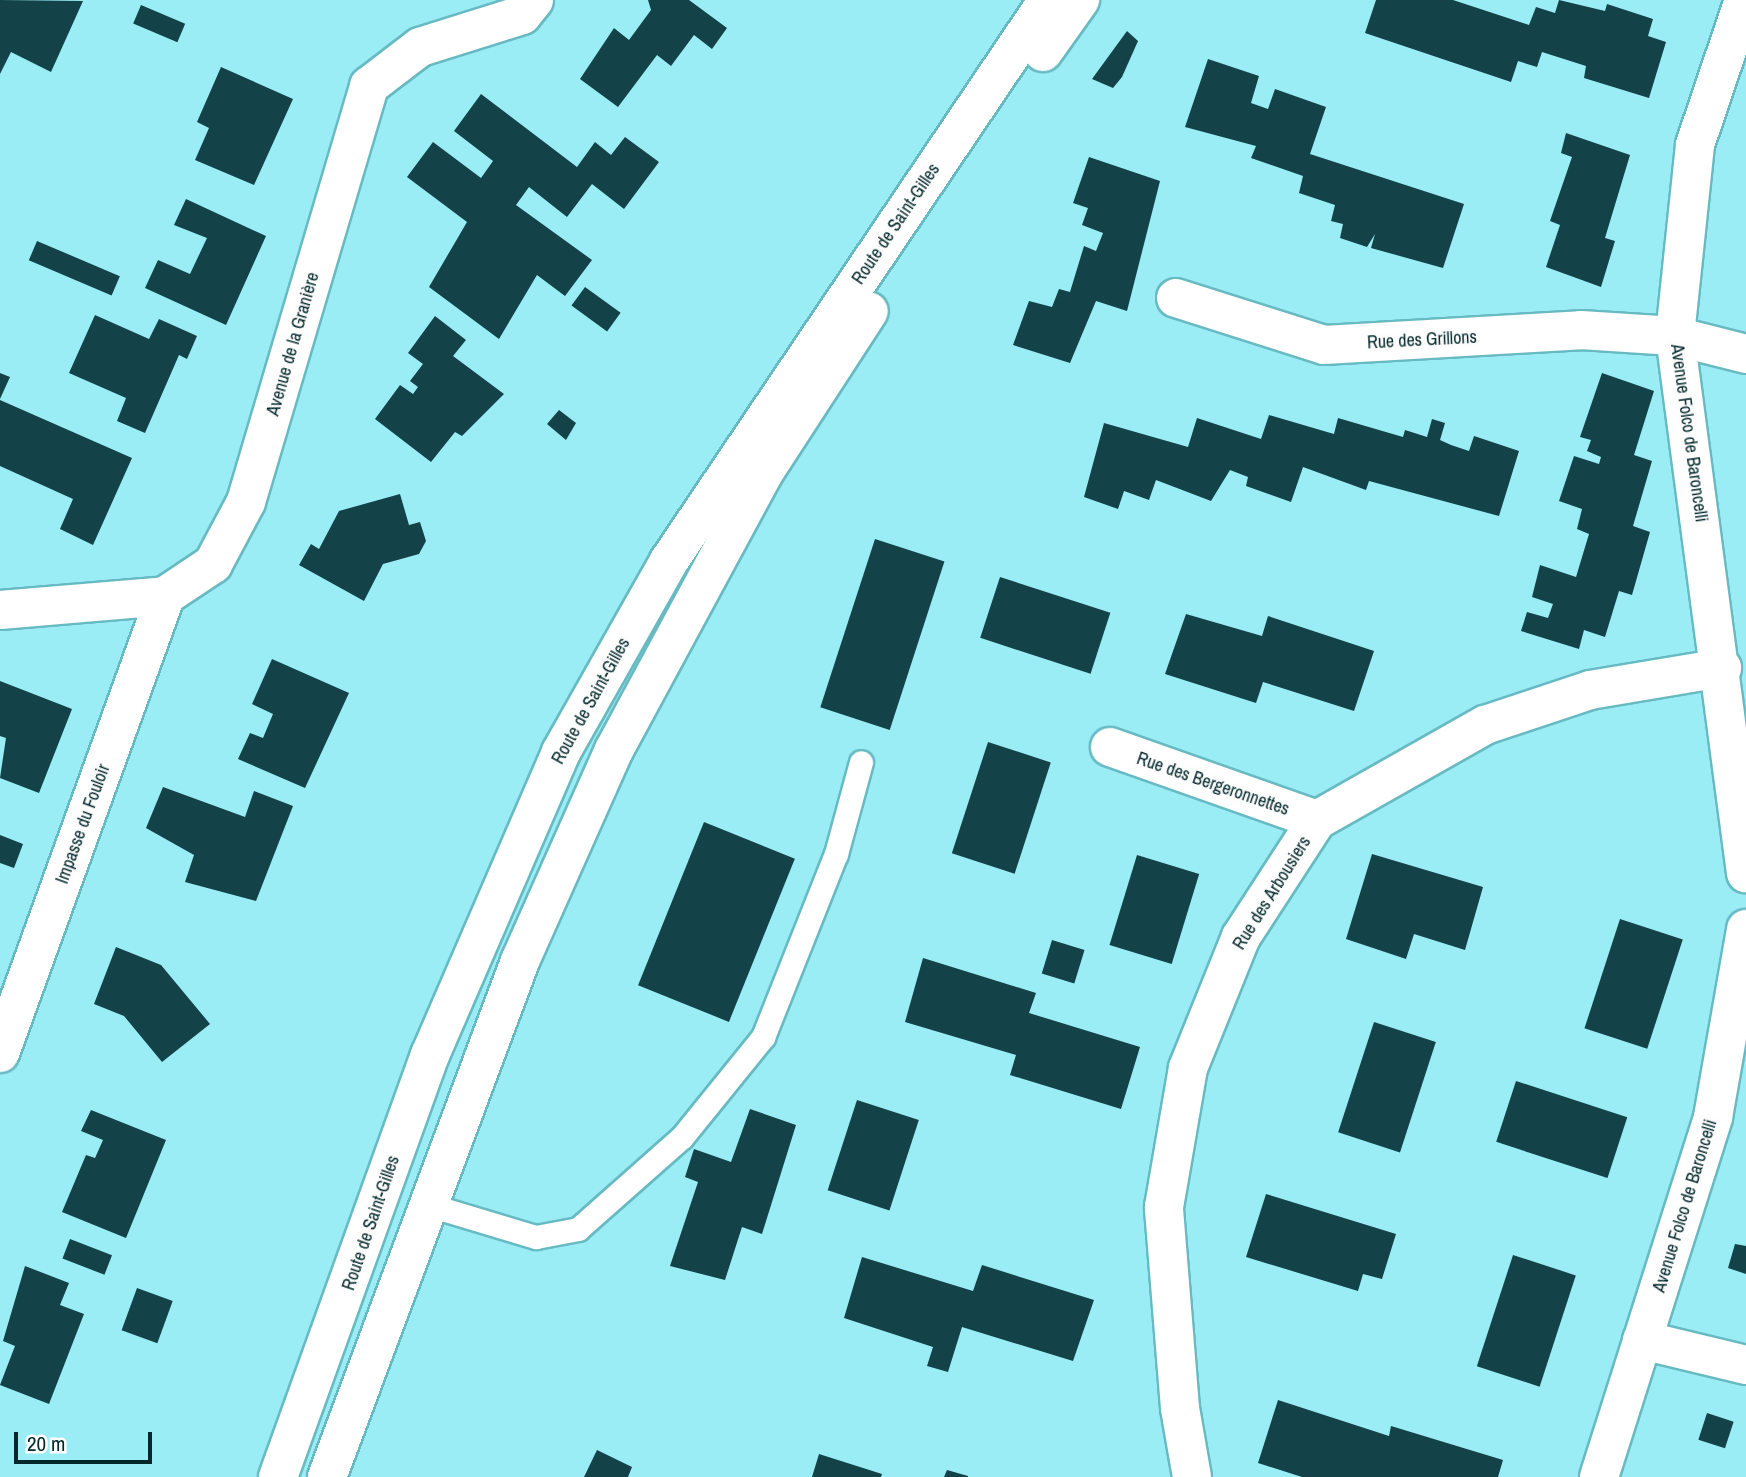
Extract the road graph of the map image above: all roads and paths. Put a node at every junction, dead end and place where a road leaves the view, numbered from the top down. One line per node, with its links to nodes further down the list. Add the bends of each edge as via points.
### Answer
1 (534, 0): 8 (street, Avenue de la Granière, via 522,15 420,47 369,86 246,502 213,564)
2 (1048, 0): 16 (street, Route de Saint-Gilles, via 670,561 561,752)
3 (1080, 0): 18 (street, Route de Saint-Gilles, via 763,474 621,738 520,961)
4 (1744, 0): 6 (street, Avenue Folco de Baroncelli, via 1695,145)
5 (1176, 298): 6 (street, Rue des Grillons, via 1324,345 1581,330)
6 (1675, 336): 7 (street, Rue des Grillons); 10 (street, Avenue Folco de Baroncelli)
7 (1746, 354)
8 (165, 596): 9 (street, Avenue de la Granière); 17 (street, Impasse du Fouloir)
9 (0, 610)
10 (1722, 668): 13 (street, Rue des Arbousiers, via 1590,690 1485,725); 14 (street, Avenue Folco de Baroncelli)
11 (1110, 747): 13 (street, Rue des Bergeronnettes)
12 (861, 762): 18 (lane, via 831,866 763,1037 682,1137 578,1230 536,1237)
13 (1317, 820): 25 (street, Rue des Arbousiers, via 1241,937 1188,1068 1164,1207 1180,1408)
14 (1746, 873)
15 (1746, 929): 20 (street, Avenue Folco de Baroncelli, via 1713,1117)
16 (467, 970): 18 (street, via 470,1010 407,1195); 19 (street, Route de Saint-Gilles)
17 (0, 1053)
18 (429, 1205): 24 (street, Route de Saint-Gilles)
19 (337, 1320): 22 (street, Route de Saint-Gilles); 23 (street, via 330,1400)
20 (1642, 1340): 21 (street); 26 (street, Avenue Folco de Baroncelli)
21 (1746, 1365)
22 (278, 1477)
23 (301, 1477)
24 (327, 1477)
25 (1192, 1477)
26 (1599, 1477)

